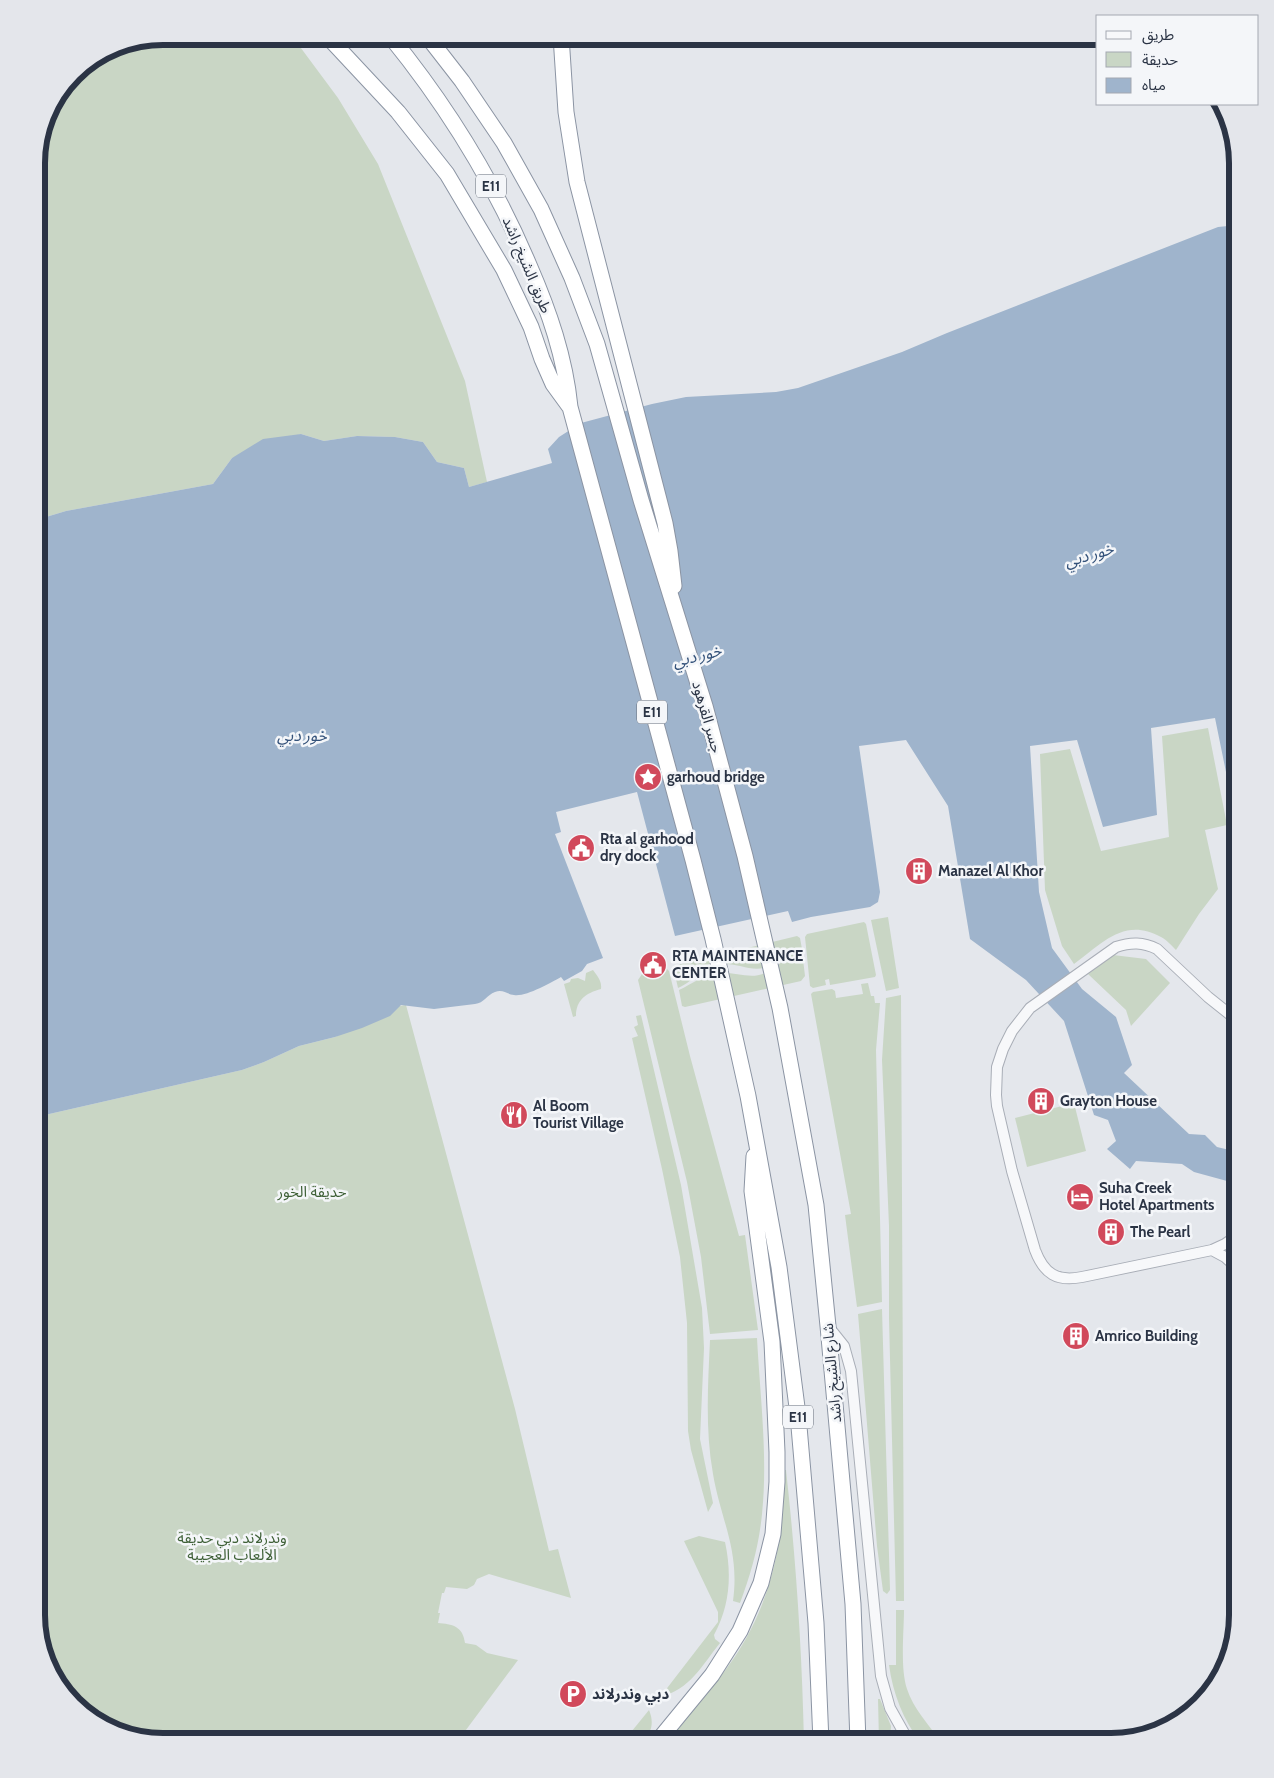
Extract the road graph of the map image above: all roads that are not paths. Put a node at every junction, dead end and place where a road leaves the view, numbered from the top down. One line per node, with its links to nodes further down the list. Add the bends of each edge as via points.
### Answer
1 (335, 45): 7 (highway, via 398,112 447,174 504,270 553,384)
2 (397, 45): 7 (highway, طريق الشيخ راشد / E11, via 438,99 504,209 549,316 561,352)
3 (434, 45): 8 (highway, جسر القرهود / E11, via 484,111 523,176 561,252 597,344)
4 (562, 45): 6 (highway)
5 (566, 45): 6 (highway)
6 (563, 65): 8 (highway, via 573,159 664,524 674,579)
7 (570, 407): 11 (highway, E11, via 693,860)
8 (674, 607): 9 (highway, جسر القرهود / E11, via 732,806)
9 (780, 1008): 15 (highway, شارع الشيخ راشد / E11, via 816,1205)
10 (1229, 1014): 13 (street, via 1166,955 1148,944 1126,943 1030,1008 1012,1031 997,1067 996,1095 1012,1171 1039,1262 1047,1271 1070,1279)
11 (757, 1145): 16 (highway, via 752,1191 772,1342 777,1482 773,1534 761,1583 740,1631 712,1675); 17 (highway, E11, via 779,1267 798,1415 816,1623)
12 (1229, 1241): 13 (street)
13 (1212, 1250): 14 (street)
14 (1229, 1261)
15 (828, 1326): 18 (highway, شارع الشيخ راشد / E11, via 853,1604); 19 (street, via 844,1346 851,1371 881,1676 890,1708)
16 (664, 1733)
17 (821, 1733)
18 (858, 1733)
19 (903, 1733)

